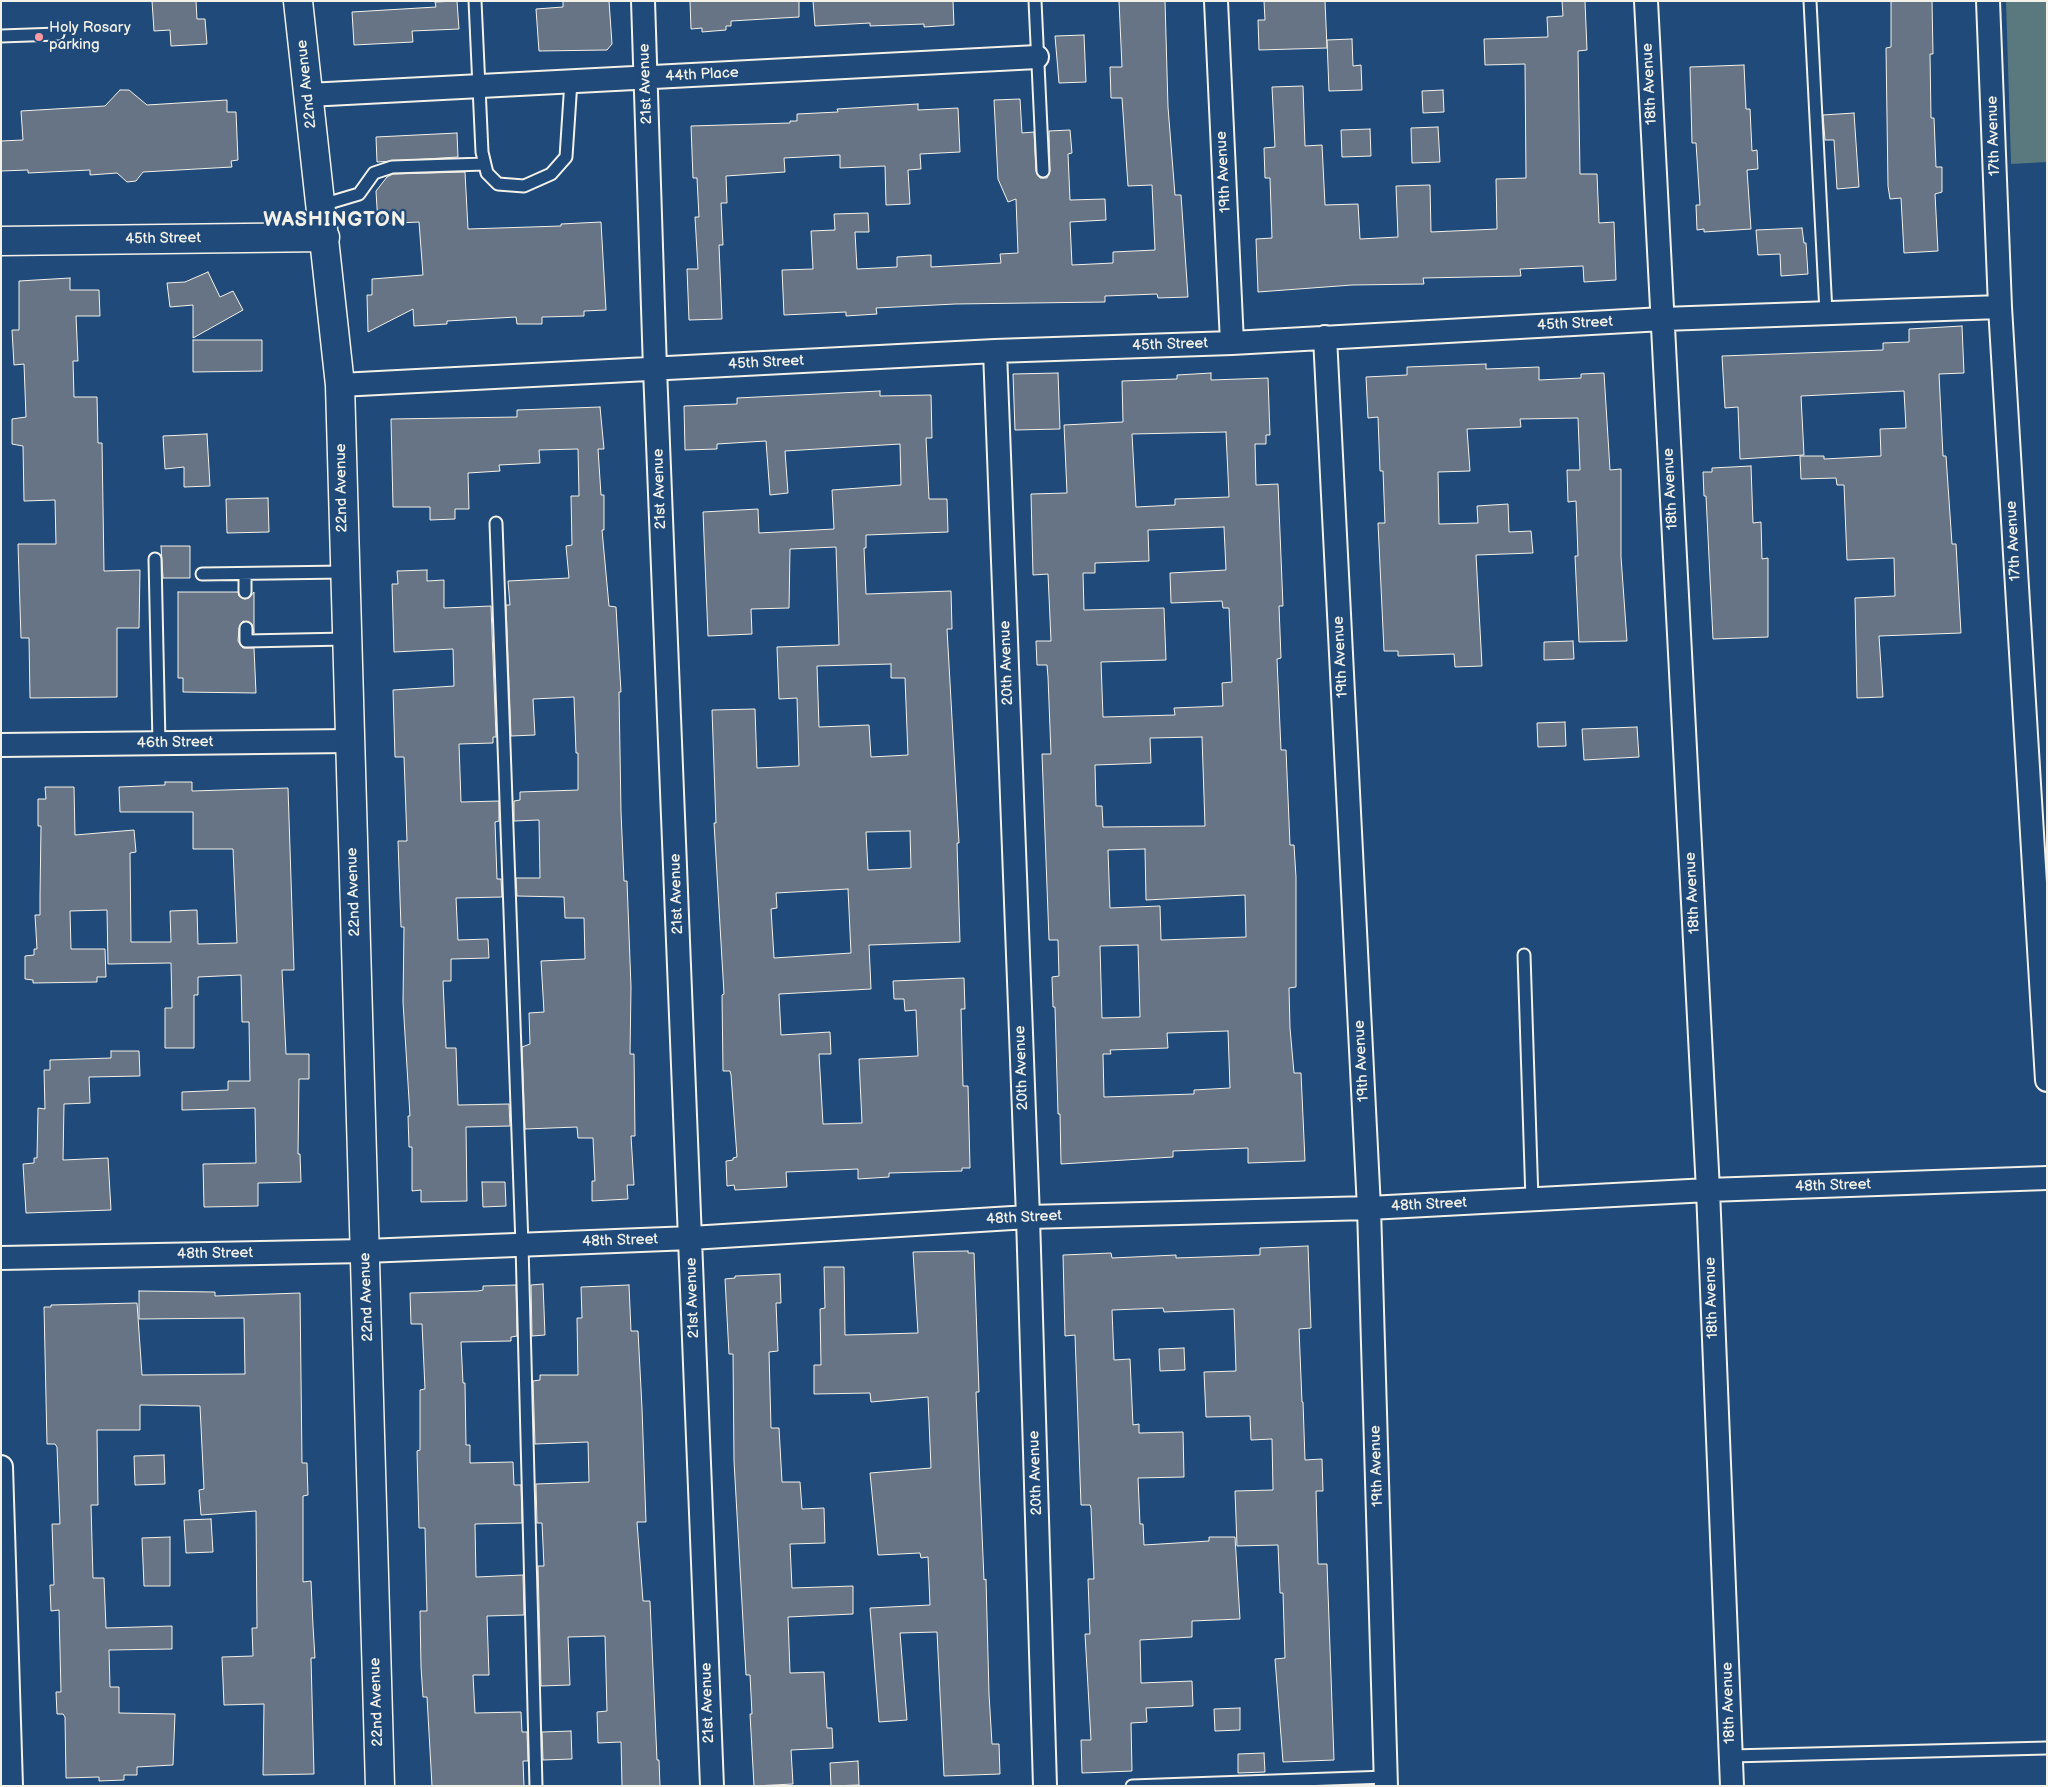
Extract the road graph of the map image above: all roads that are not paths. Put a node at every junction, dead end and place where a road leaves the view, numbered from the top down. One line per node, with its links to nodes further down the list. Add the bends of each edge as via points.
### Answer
1 (298, 1): 15 (street, 22nd Avenue)
2 (476, 1): 14 (lane)
3 (643, 1): 12 (street, 21st Avenue)
4 (1035, 1): 11 (lane)
5 (1216, 1): 25 (street, 19th Avenue)
6 (1646, 1): 23 (street, 18th Avenue)
7 (1810, 1): 22 (lane)
8 (1988, 1): 21 (street, 17th Avenue)
9 (58, 34): 10 (lane)
10 (1, 36)
11 (1037, 57): 12 (street, 44th Place); 17 (lane)
12 (646, 78): 13 (street, 44th Place); 27 (street, 21st Avenue)
13 (571, 80): 14 (street, 44th Place); 16 (lane, via 566,157 551,174 524,186 498,184 486,173)
14 (479, 85): 15 (street, 44th Place); 16 (lane)
15 (308, 95): 18 (street, 22nd Avenue)
16 (484, 164): 18 (lane, via 392,167 374,172 360,194)
17 (1043, 171)
18 (322, 205): 19 (street, 22nd Avenue)
19 (326, 237): 20 (street, 45th Street); 28 (street, 22nd Avenue)
20 (1, 241)
21 (2000, 307): 22 (street, 45th Street); 41 (street, 17th Avenue)
22 (1826, 313): 23 (street, 45th Street)
23 (1663, 319): 24 (street, 45th Street); 43 (street, 18th Avenue)
24 (1325, 337): 25 (street, 45th Street); 45 (street, 19th Avenue)
25 (1232, 343): 26 (street, 45th Street)
26 (995, 350): 27 (street, 45th Street); 46 (street, 20th Avenue)
27 (655, 369): 28 (street, 45th Street); 47 (street, 21st Avenue)
28 (340, 385): 31 (street, 22nd Avenue)
29 (496, 523): 48 (lane)
30 (155, 559): 38 (lane)
31 (344, 572): 33 (lane); 36 (street, 22nd Avenue)
32 (202, 574): 33 (lane)
33 (244, 574): 34 (lane)
34 (245, 592)
35 (246, 628): 36 (lane, via 246,641)
36 (346, 639): 37 (street, 22nd Avenue)
37 (349, 740): 38 (street, 46th Street); 49 (street, 22nd Avenue)
38 (159, 743): 39 (street, 46th Street)
39 (1, 746)
40 (1524, 955): 44 (lane)
41 (2047, 1080)
42 (2047, 1178): 43 (street, 48th Street)
43 (1708, 1190): 44 (street, 48th Street); 53 (street, 18th Avenue)
44 (1532, 1200): 45 (street, 48th Street)
45 (1369, 1208): 46 (street, 48th Street); 54 (street, 19th Avenue)
46 (1028, 1217): 47 (street, 48th Street); 59 (street, 20th Avenue)
47 (691, 1238): 48 (street, 48th Street); 58 (street, 21st Avenue)
48 (522, 1245): 49 (street, 48th Street); 57 (lane)
49 (365, 1252): 50 (street, 48th Street); 56 (street, 22nd Avenue)
50 (1, 1258)
51 (1, 1467): 55 (street)
52 (2047, 1748): 53 (lane)
53 (1731, 1756): 61 (street, 18th Avenue)
54 (1386, 1781): 60 (lane)
55 (11, 1786)
56 (380, 1786)
57 (536, 1786)
58 (712, 1786)
59 (1045, 1786)
60 (1132, 1786)
61 (1732, 1786)

